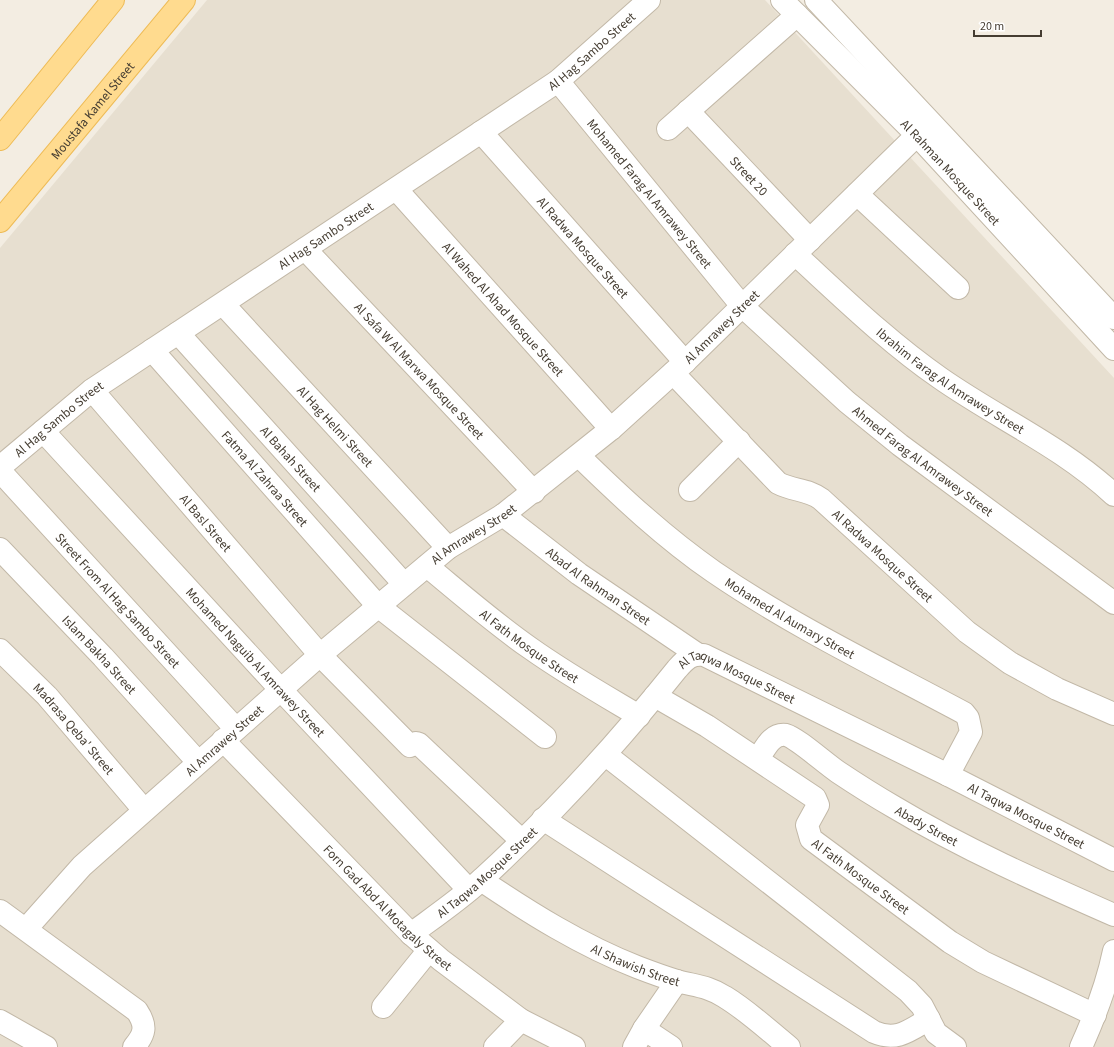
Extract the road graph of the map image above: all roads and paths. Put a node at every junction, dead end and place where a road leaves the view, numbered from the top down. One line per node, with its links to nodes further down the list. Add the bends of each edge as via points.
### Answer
1 (113, 0): 11 (main road)
2 (184, 0): 14 (main road, Moustafa Kamel Street)
3 (649, 0): 6 (street, Al Hag Sambo Street)
4 (816, 0): 20 (street, Al Rahman Mosque Street)
5 (790, 7): 7 (street); 10 (street, Al Rahman Mosque Street)
6 (558, 81): 9 (street, Al Hag Sambo Street); 19 (street, Mohamed Farag Al Amrawey Street)
7 (688, 111): 8 (street); 15 (street, Street 20)
8 (668, 129)
9 (481, 132): 12 (street, Al Hag Sambo Street); 24 (street, Al Radwa Mosque Street)
10 (917, 135): 13 (street, Al Amrawey Street); 22 (street, Al Rahman Mosque Street)
11 (0, 139)
12 (396, 189): 16 (street, Al Hag Sambo Street); 26 (street, Al Wahed Al Ahad Mosque Street)
13 (857, 194): 15 (street, Al Amrawey Street); 17 (street)
14 (0, 221)
15 (802, 247): 19 (street, Al Amrawey Street); 34 (street, Ibrahim Farag Al Amrawey Street, via 882,331 939,378 1077,465)
16 (305, 249): 18 (street, Al Hag Sambo Street); 33 (street, Al Safa W Al Marwa Mosque Street)
17 (958, 288)
18 (223, 304): 21 (street, Al Hag Sambo Street); 37 (street, Al Hag Helmi Street)
19 (742, 306): 24 (street, Al Amrawey Street); 40 (street, Ahmed Farag Al Amrawey Street, via 847,402 900,445)
20 (1114, 318)
21 (178, 333): 23 (street, Al Hag Sambo Street); 39 (street, Al Bahah Street)
22 (1114, 349)
23 (152, 350): 25 (street, Al Hag Sambo Street); 41 (street, Fatma Al Zahraa Street)
24 (679, 368): 26 (street, Al Amrawey Street); 28 (street, Al Radwa Mosque Street)
25 (92, 390): 27 (street, Al Hag Sambo Street); 44 (street, Al Basl Street)
26 (611, 429): 29 (street, Al Amrawey Street)
27 (43, 432): 30 (street, Al Hag Sambo Street); 45 (street, Mohamed Naguib Al Amrawey Street)
28 (739, 441): 32 (street); 47 (street, Al Radwa Mosque Street, via 778,483 787,488 806,490 821,499 967,632 1057,689)
29 (579, 456): 33 (street, Al Amrawey Street); 54 (street, Mohamed Al Aumary Street, via 620,496 713,571 783,616 964,713 968,718 971,732)
30 (0, 467)
31 (0, 471): 49 (street, Street From Al Hag Sambo Street)
32 (690, 490)
33 (534, 492): 35 (street, Al Amrawey Street)
34 (1114, 496)
35 (503, 515): 37 (street, Al Amrawey Street); 43 (street, Abad Al Rahman Street, via 579,574)
36 (0, 548): 53 (street, Islam Bakha Street)
37 (448, 548): 38 (street, Al Amrawey Street)
38 (427, 566): 39 (street, Al Amrawey Street); 48 (street, Al Fath Mosque Street, via 478,610 530,648)
39 (404, 584): 41 (street, Al Amrawey Street)
40 (1114, 603)
41 (378, 606): 44 (street, Al Amrawey Street); 50 (street, Fatma Al Zahraa Street)
42 (0, 650): 55 (street, Madrasa Qeba' Street, via 46,696)
43 (697, 654): 46 (street, Al Taqwa Mosque Street, via 687,658); 54 (street, Al Taqwa Mosque Street, via 704,655)
44 (320, 655): 45 (street, Al Amrawey Street); 57 (street, Al Basl Street, via 410,746 419,744)
45 (281, 690): 49 (street, Al Amrawey Street); 59 (street, Mohamed Naguib Al Amrawey Street)
46 (655, 696): 48 (street, Al Taqwa Mosque Street); 52 (street, Al Fath Mosque Street)
47 (1114, 714)
48 (639, 716): 51 (street, Al Taqwa Mosque Street)
49 (230, 734): 53 (street, Al Amrawey Street); 63 (street, Forn Gad Abd Al Motagaly Street)
50 (544, 737)
51 (606, 755): 56 (street, Al Taqwa Mosque Street); 69 (street, via 908,991)
52 (758, 759): 61 (street, Abady Street, via 772,738 777,735 788,736 881,800 951,839); 68 (street, Al Fath Mosque Street, via 817,801 817,809 807,825 810,839 816,844 950,942 983,962)
53 (198, 762): 55 (street, Al Amrawey Street)
54 (948, 774): 58 (street, Al Taqwa Mosque Street)
55 (144, 810): 62 (street, Al Amrawey Street, via 82,866)
56 (543, 819): 57 (street, Al Taqwa Mosque Street); 69 (street, via 874,1032 894,1037)
57 (522, 840): 59 (street, Al Taqwa Mosque Street)
58 (1114, 860)
59 (475, 885): 63 (street, Al Taqwa Mosque Street); 66 (street, Al Shawish Street, via 596,949 636,967)
60 (0, 911): 62 (street)
61 (1114, 915)
62 (26, 929): 74 (street, via 137,1011 145,1028)
63 (411, 934): 64 (street, Forn Gad Abd Al Motagaly Street)
64 (429, 950): 67 (street); 70 (street, Forn Gad Abd Al Motagaly Street)
65 (1114, 951): 68 (street)
66 (678, 981): 72 (street); 78 (street, Al Shawish Street, via 698,984 724,996)
67 (383, 1007)
68 (1095, 1015): 80 (street)
69 (929, 1018): 79 (street, via 936,1033)
70 (521, 1020): 75 (street); 76 (street, Forn Gad Abd Al Motagaly Street)
71 (0, 1022): 73 (street)
72 (639, 1038): 77 (street)
73 (46, 1047)
74 (134, 1047)
75 (495, 1047)
76 (574, 1047)
77 (671, 1047)
78 (790, 1047)
79 (955, 1047)
80 (1080, 1047)

